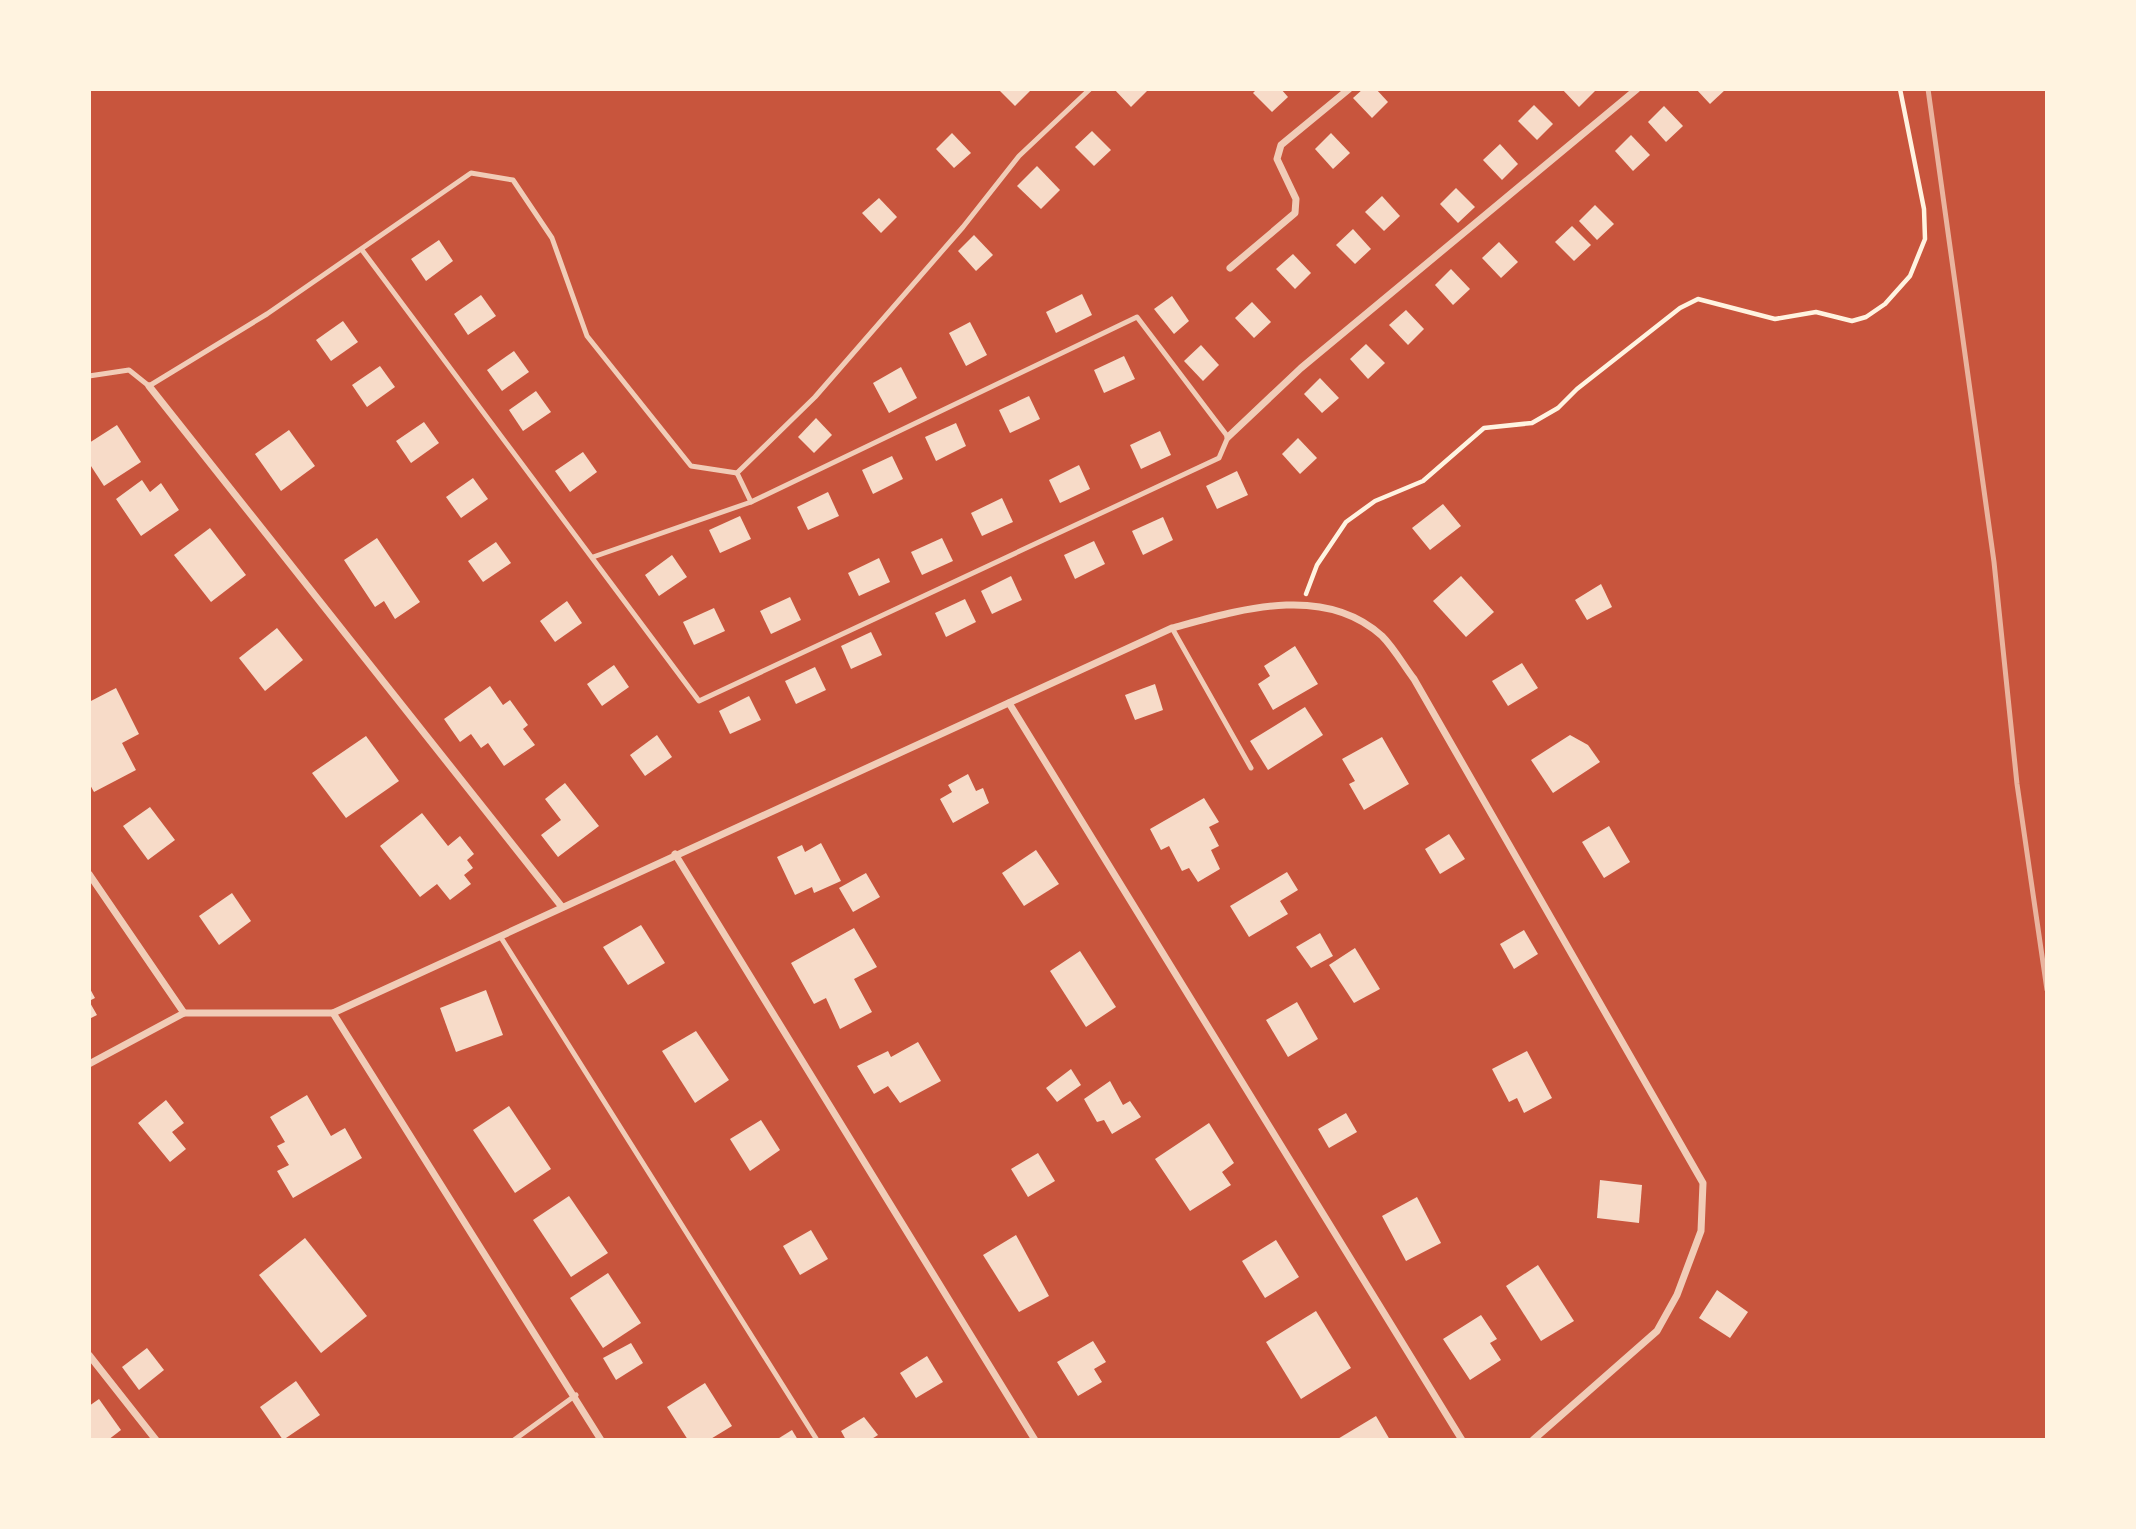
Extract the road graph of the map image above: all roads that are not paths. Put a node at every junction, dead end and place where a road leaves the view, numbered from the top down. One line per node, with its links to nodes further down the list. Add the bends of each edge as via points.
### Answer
1 (1090, 89): 9 (lane, via 1019,156 963,228 815,397)
2 (1349, 89): 5 (street, via 1281,145 1277,159 1296,199 1295,213)
3 (1637, 89): 8 (street, via 1301,368)
4 (362, 250): 7 (lane); 9 (lane, via 471,173 513,180 552,238 587,336 691,466); 11 (lane)
5 (1230, 268)
6 (89, 376): 7 (lane, via 129,370)
7 (149, 386): 17 (street)
8 (1227, 437): 10 (lane, via 1137,317); 11 (lane, via 1219,458 699,701)
9 (737, 473): 10 (lane)
10 (751, 502): 11 (lane)
11 (593, 557)
12 (1172, 628): 13 (street); 14 (lane); 30 (street, via 1270,606 1302,604 1349,613 1383,637 1414,679 1703,1183 1701,1231 1657,1331)
13 (1009, 703): 15 (street); 29 (street)
14 (1251, 768)
15 (674, 854): 17 (street); 28 (street)
16 (89, 874): 19 (street)
17 (562, 907): 18 (street)
18 (500, 936): 20 (street); 27 (lane)
19 (184, 1013): 20 (street); 21 (street)
20 (333, 1013): 23 (street)
21 (89, 1064)
22 (89, 1355): 24 (street)
23 (576, 1395): 25 (lane); 26 (street)
24 (156, 1440)
25 (514, 1440)
26 (601, 1440)
27 (817, 1440)
28 (1035, 1440)
29 (1462, 1440)
30 (1533, 1440)

